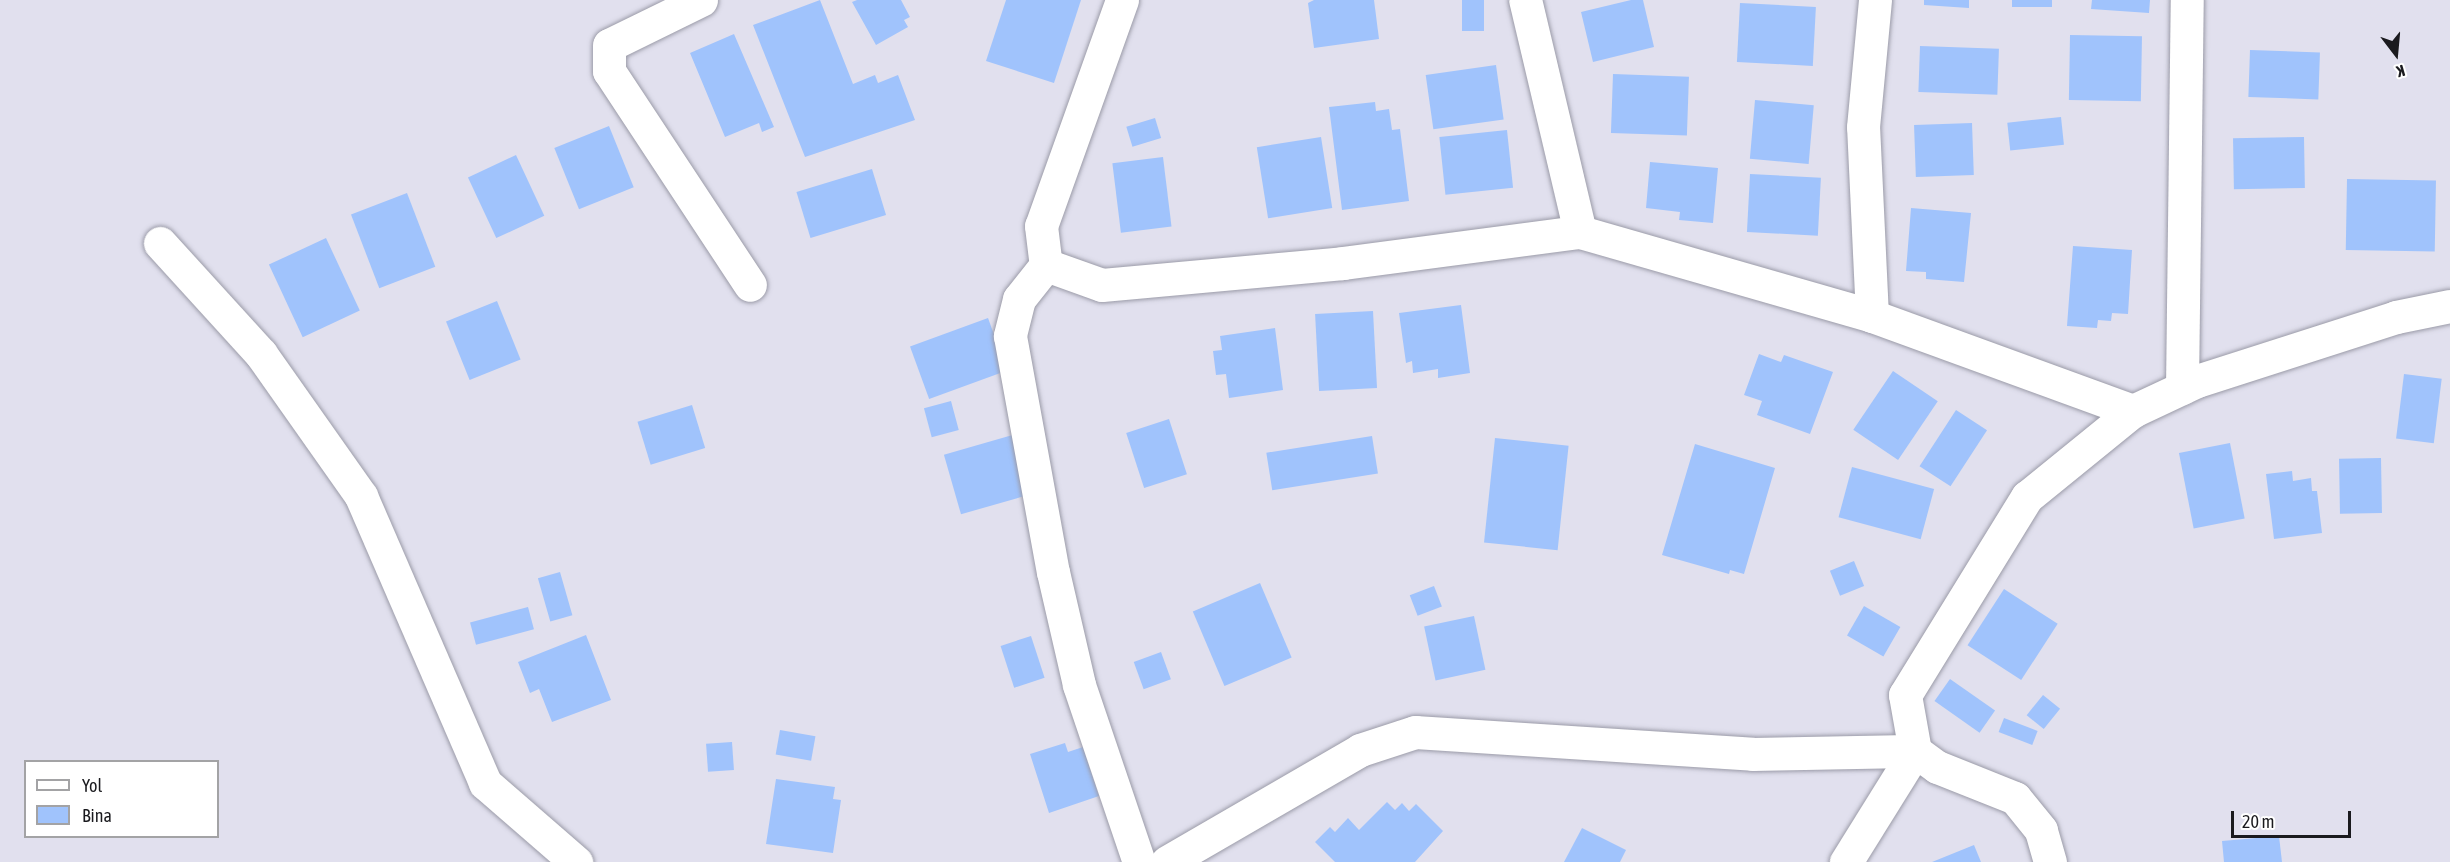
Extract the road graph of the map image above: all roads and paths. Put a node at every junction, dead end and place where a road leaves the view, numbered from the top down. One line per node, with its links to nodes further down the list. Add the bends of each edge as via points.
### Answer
1 (701, 0): 9 (street, via 609,45 609,71)
2 (1122, 0): 8 (street, via 1041,226)
3 (1525, 0): 6 (street)
4 (1875, 0): 11 (street, via 1863,127)
5 (2187, 0): 12 (street)
6 (1580, 232): 8 (street, via 1343,263 1102,285); 11 (street)
7 (160, 243): 15 (street, via 261,354 361,496 485,783)
8 (1046, 265): 16 (street, via 1019,299 1010,336 1053,572 1079,685)
9 (750, 285)
10 (2450, 306): 12 (street, via 2396,317)
11 (1872, 316): 13 (street)
12 (2182, 388): 13 (street)
13 (2133, 411): 14 (street, via 2026,497 1948,619 1905,695)
14 (1915, 752): 17 (street, via 1752,754 1415,732 1360,750); 18 (street); 19 (street, via 1937,767 2015,798 2041,830)
15 (576, 862)
16 (1139, 862)
17 (1167, 862)
18 (1846, 862)
19 (2050, 862)

